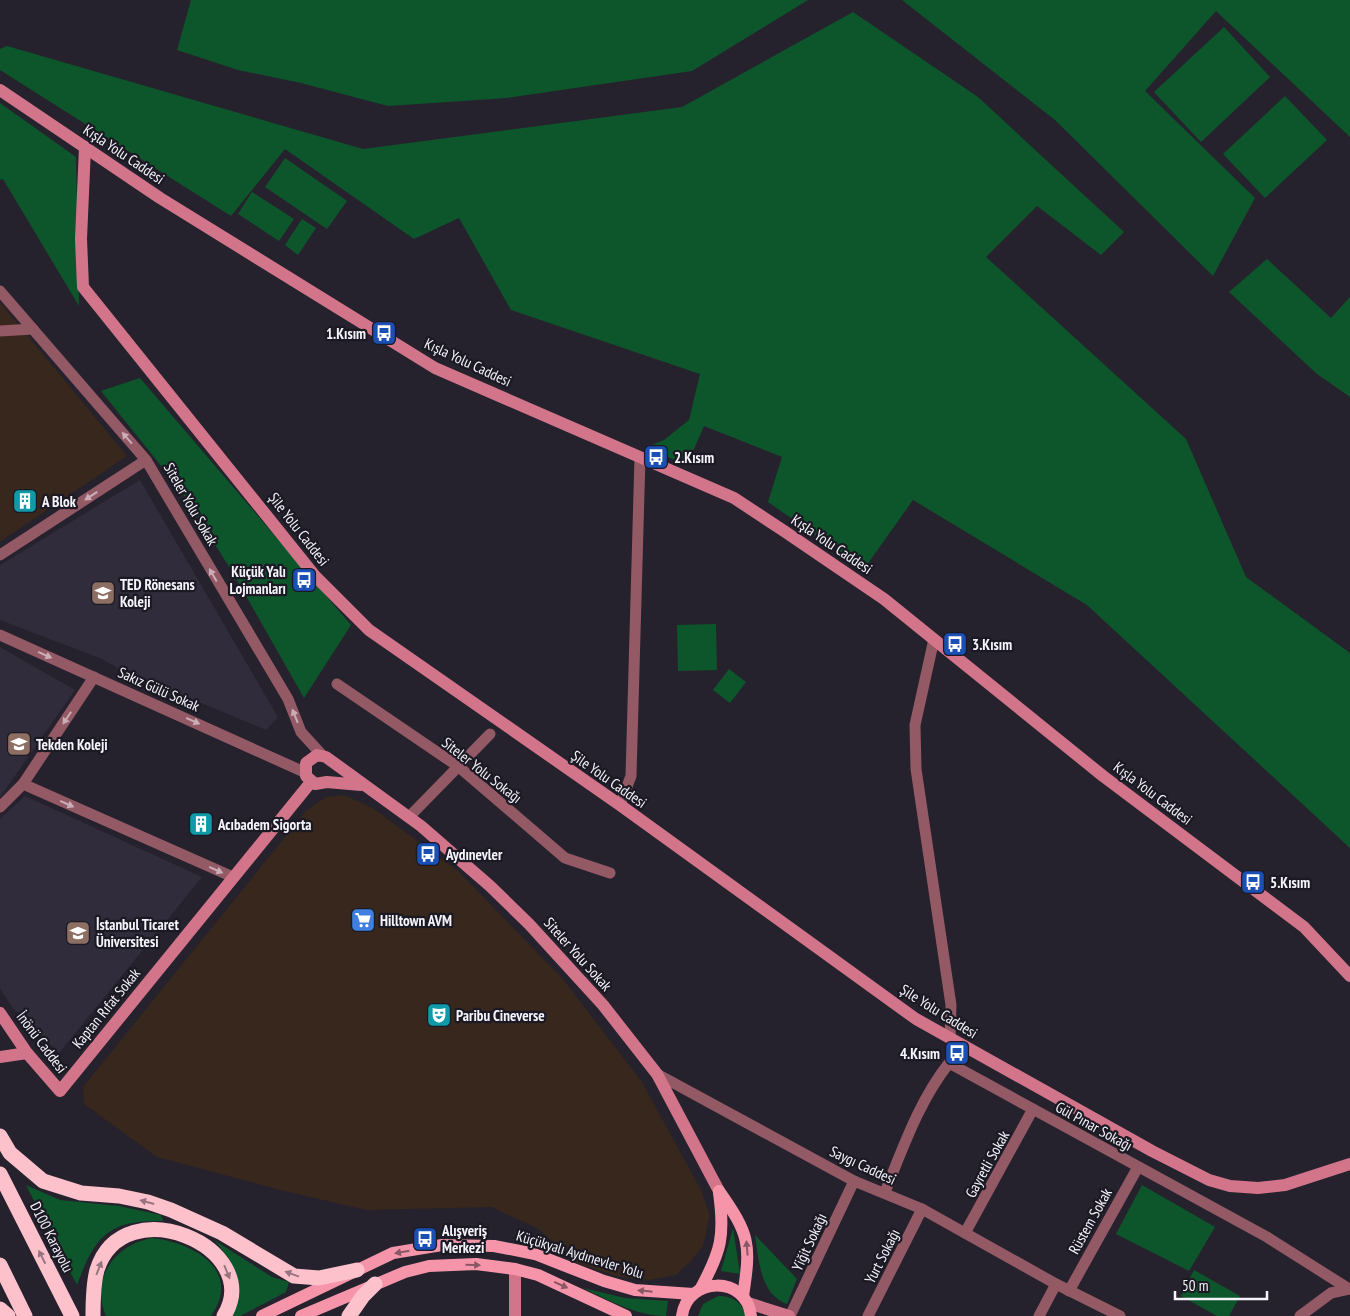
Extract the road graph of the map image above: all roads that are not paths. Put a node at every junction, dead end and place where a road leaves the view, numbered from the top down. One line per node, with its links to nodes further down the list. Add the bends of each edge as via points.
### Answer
1 (2, 91): 2 (street, Kışla Yolu Caddesi)
2 (85, 147): 6 (street, Kışla Yolu Caddesi, via 160,198 435,368); 20 (street, Şile Yolu Caddesi, via 81,240 83,288 315,576 369,630)
3 (0, 291): 4 (street, Siteler Yolu Sokak)
4 (32, 329): 5 (street); 7 (street, Siteler Yolu Sokak, one-way to 4)
5 (0, 332)
6 (640, 457): 10 (street, Kışla Yolu Caddesi, via 734,498 884,599); 20 (street, via 632,776)
7 (146, 460): 8 (street, one-way to 8); 14 (street, Siteler Yolu Sokak, one-way to 7, via 301,732 288,699)
8 (0, 555)
9 (0, 635): 11 (street, Sakız Gülü Sokak, one-way to 11)
10 (934, 639): 25 (street, Kışla Yolu Caddesi, via 1103,776 1304,926); 27 (street, via 915,725 916,768 951,1005)
11 (94, 677): 16 (street, Sakız Gülü Sokak, one-way to 16); 18 (street, one-way to 18)
12 (338, 684): 15 (street, Siteler Yolu Sokağı)
13 (490, 734): 15 (street)
14 (326, 758): 16 (street, via 309,759); 17 (street, via 333,774); 19 (street, Siteler Yolu Sokak)
15 (459, 767): 22 (street); 23 (street, Siteler Yolu Sokağı, via 565,858)
16 (308, 777): 17 (street, via 319,785); 24 (street, Kaptan Rıfat Sokak)
17 (327, 782): 19 (street)
18 (23, 784): 21 (street); 24 (street, one-way to 24)
19 (361, 785): 22 (street, Siteler Yolu Sokak)
20 (620, 805): 27 (street, Şile Yolu Caddesi, via 900,1007)
21 (0, 807)
22 (409, 817): 30 (street, Siteler Yolu Sokak, via 529,924 603,1005)
23 (610, 873)
24 (233, 877): 31 (street, Kaptan Rıfat Sokak)
25 (1350, 976)
26 (0, 1012): 28 (street, İnönü Caddesi)
27 (950, 1039): 34 (street, Şile Yolu Caddesi, via 1209,1180 1230,1186 1258,1188 1285,1185)
28 (27, 1053): 29 (street); 31 (street, İnönü Caddesi)
29 (0, 1057)
30 (657, 1074): 37 (street, Saygı Caddesi); 38 (street, Siteler Yolu Sokak)
31 (60, 1091)
32 (1033, 1110): 35 (street, Gül Pınar Sokağı); 39 (street, Gül Pınar Sokağı, via 949,1063 935,1080 918,1112); 41 (street, Gayretli Sokak)
33 (0, 1136): 44 (highway, one-way to 33, via 319,1278 294,1276 222,1233 171,1210 119,1196 81,1193 43,1181 10,1153)
34 (1350, 1164)
35 (1138, 1167): 47 (street, Gül Pınar Sokağı, via 1267,1237); 49 (street, Rüstem Sokak)
36 (0, 1174): 55 (highway, D100 Karayolu, one-way to 36)
37 (854, 1181): 39 (street, Saygı Caddesi); 65 (street, Yiğit Sokağı)
38 (719, 1191): 48 (main road, via 722,1238 717,1257); 50 (main road, one-way to 38, via 746,1238 736,1215)
39 (885, 1192): 40 (street, Saygı Caddesi)
40 (922, 1209): 41 (street, Saygı Caddesi); 66 (street, Yurt Sokağı)
41 (965, 1233): 46 (street, Saygı Caddesi)
42 (0, 1265): 54 (highway)
43 (515, 1268): 45 (main road, one-way to 43, via 429,1266 476,1264); 61 (street); 62 (main road, one-way to 62, via 538,1275)
44 (357, 1270): 48 (main road, Küçükyalı Aydınevler Yolu, one-way to 44, via 635,1290 604,1282 535,1254 494,1246 435,1246 393,1254); 58 (main road, Küçükyalı Aydınevler Yolu)
45 (375, 1284): 59 (main road); 60 (highway)
46 (1056, 1284): 49 (street, Saygı Caddesi); 67 (street)
47 (1349, 1289): 52 (street, via 1331,1293)
48 (697, 1291): 50 (main road, Küçükyalı Aydınevler Yolu, via 728,1286); 63 (main road, via 688,1300)
49 (1069, 1291): 68 (street, Saygı Caddesi)
50 (745, 1300): 64 (main road); 65 (street)
51 (0, 1309): 53 (highway)
52 (1314, 1312): 69 (street)
53 (8, 1316)
54 (25, 1316)
55 (72, 1316)
56 (93, 1316): 57 (highway, one-way to 57, via 97,1269 105,1254 114,1243 130,1233 154,1229 185,1237 218,1256 227,1268 231,1282 231,1298)
57 (224, 1316)
58 (262, 1316)
59 (302, 1316)
60 (349, 1316)
61 (515, 1316)
62 (626, 1316)
63 (682, 1316)
64 (751, 1316)
65 (790, 1316)
66 (868, 1316)
67 (1040, 1316)
68 (1120, 1316)
69 (1300, 1316)

